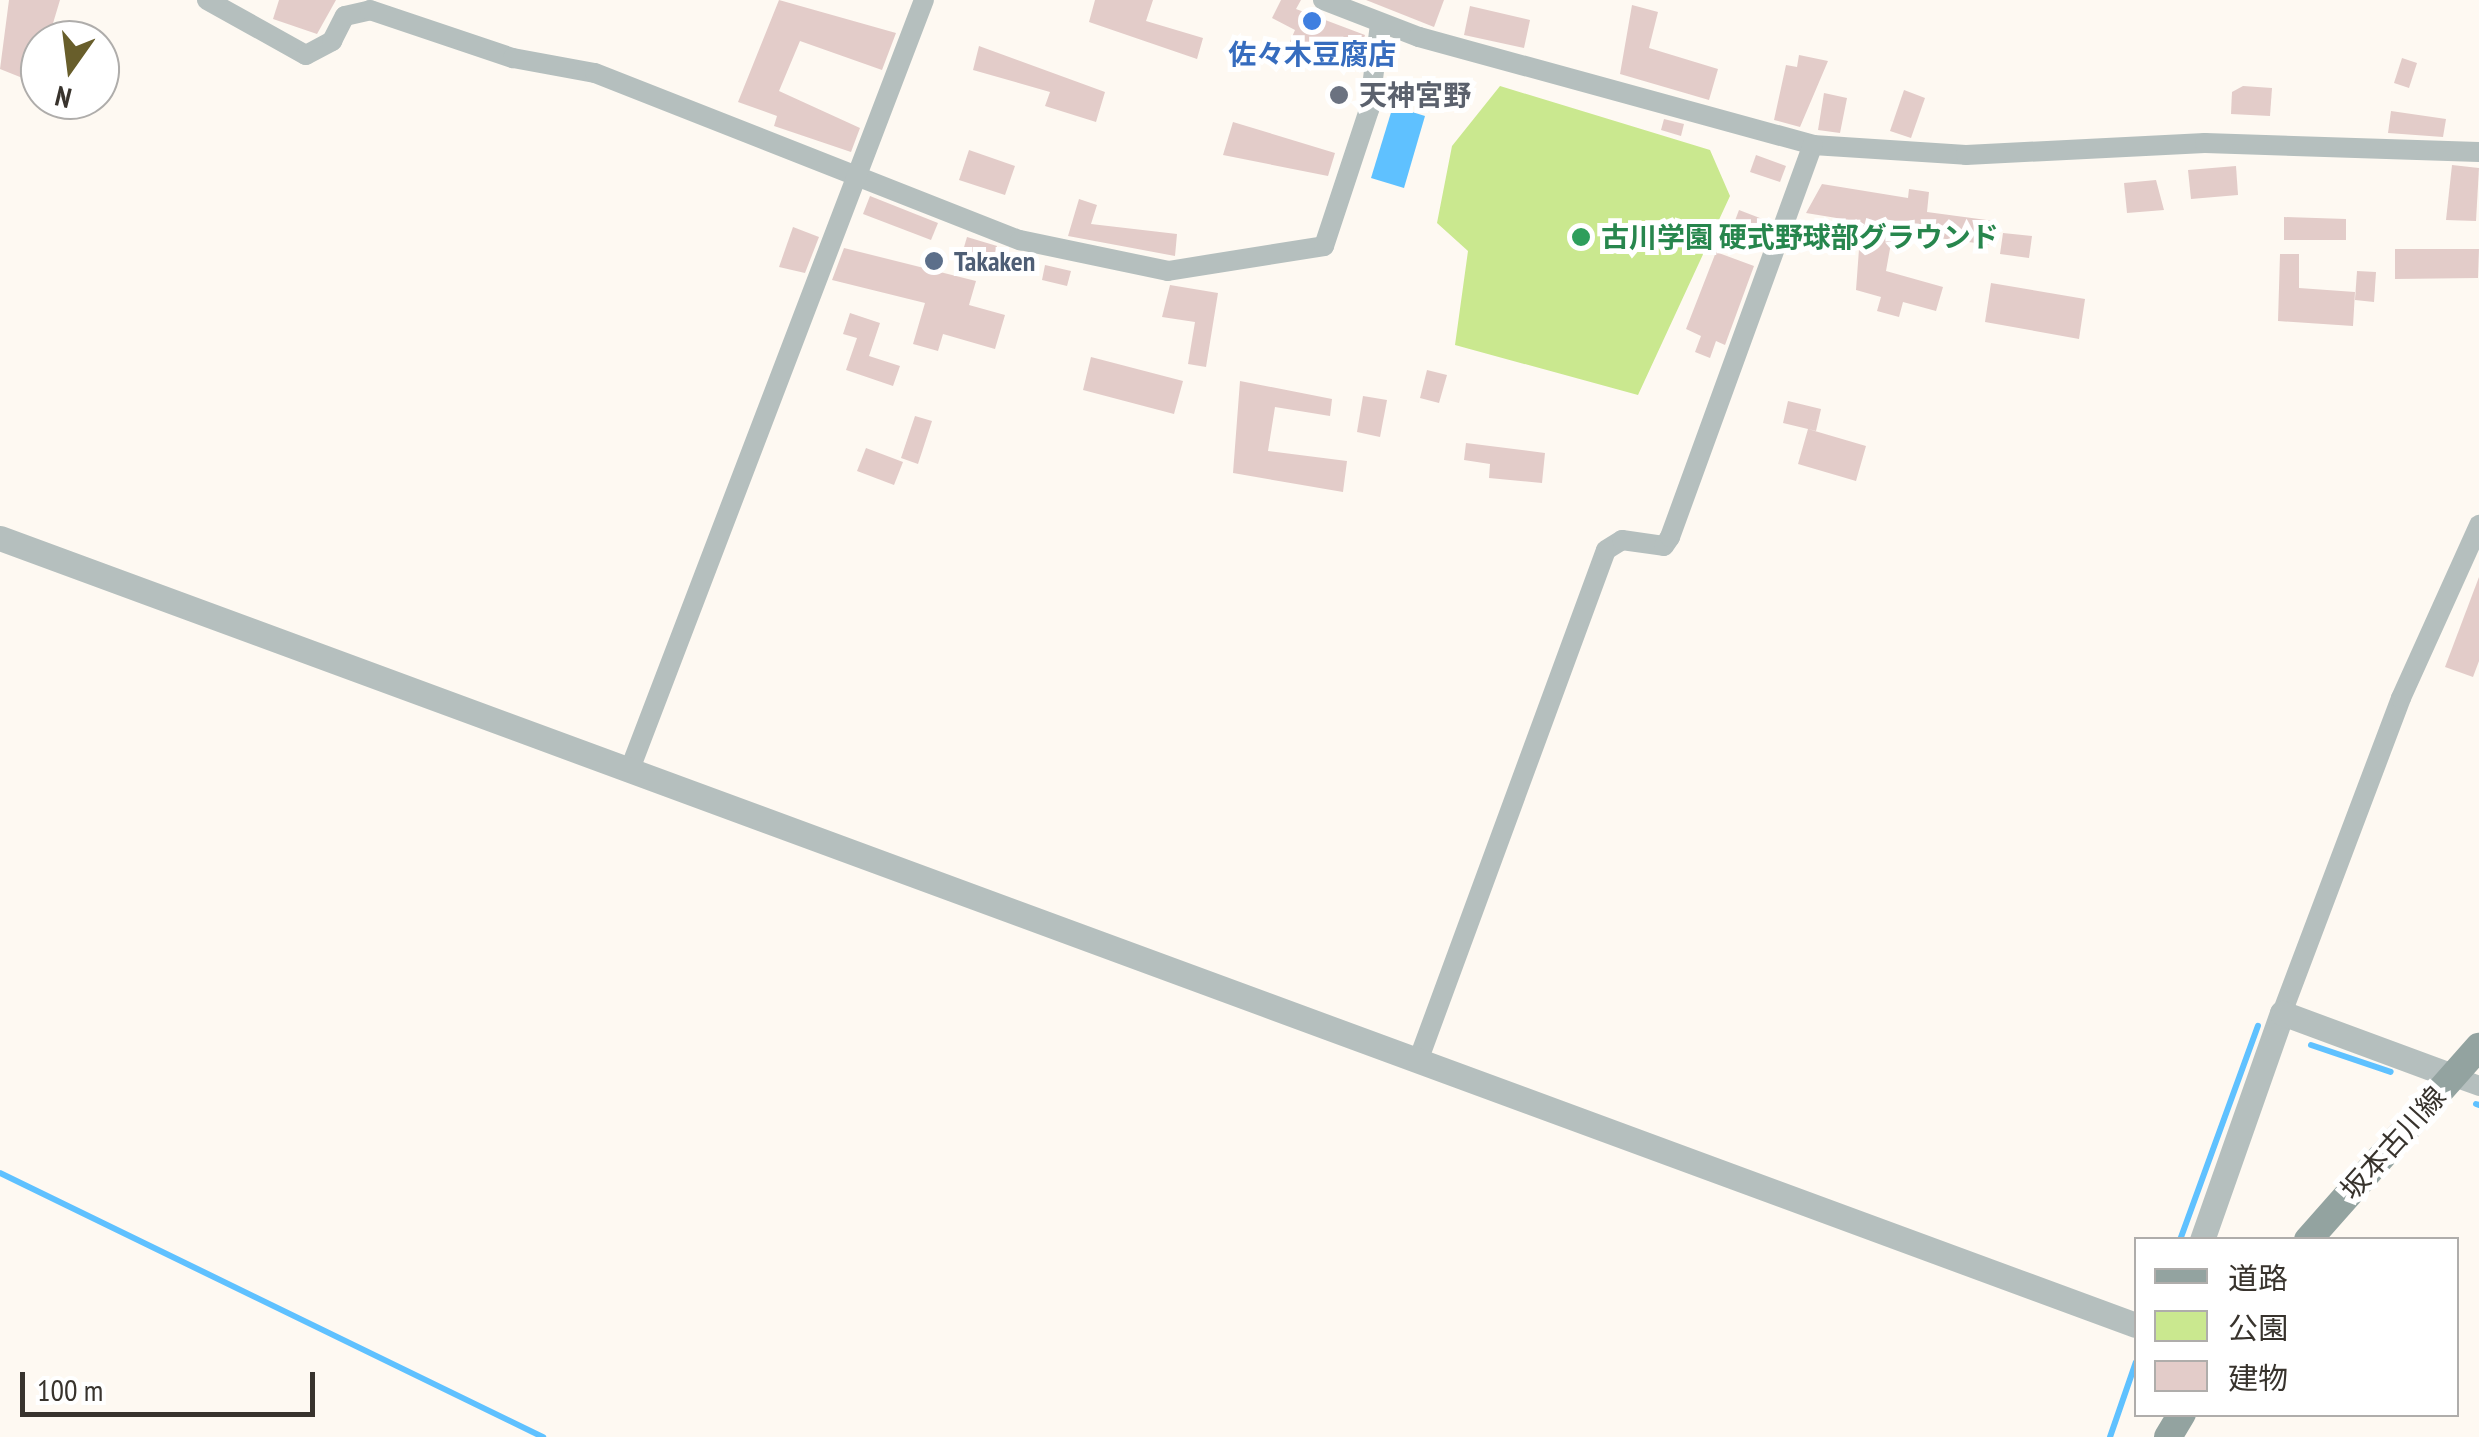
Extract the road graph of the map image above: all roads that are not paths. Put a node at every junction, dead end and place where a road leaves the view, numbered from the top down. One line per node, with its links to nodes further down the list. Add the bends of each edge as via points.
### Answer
1 (207, 0): 7 (street, via 306,55 332,41 345,16 370,10 512,58 595,73)
2 (924, 0): 7 (street)
3 (1323, 0): 4 (street)
4 (1380, 24): 5 (street); 7 (street, via 1370,110 1324,246 1217,269 1146,269 1020,240)
5 (1813, 145): 6 (street, via 1966,154 2205,143); 13 (street, via 1670,536 1664,546 1622,540 1606,550)
6 (2479, 152)
7 (862, 173): 10 (street)
8 (2479, 525): 11 (street, via 2401,698)
9 (0, 538): 10 (street)
10 (630, 769): 13 (street)
11 (2282, 1013): 14 (street); 15 (street)
12 (2479, 1047): 14 (main road, 坂本古川線)
13 (1418, 1060): 17 (street)
14 (2466, 1081): 16 (main road, 坂本古川線)
15 (2203, 1237)
16 (2311, 1237)
17 (2134, 1323)

